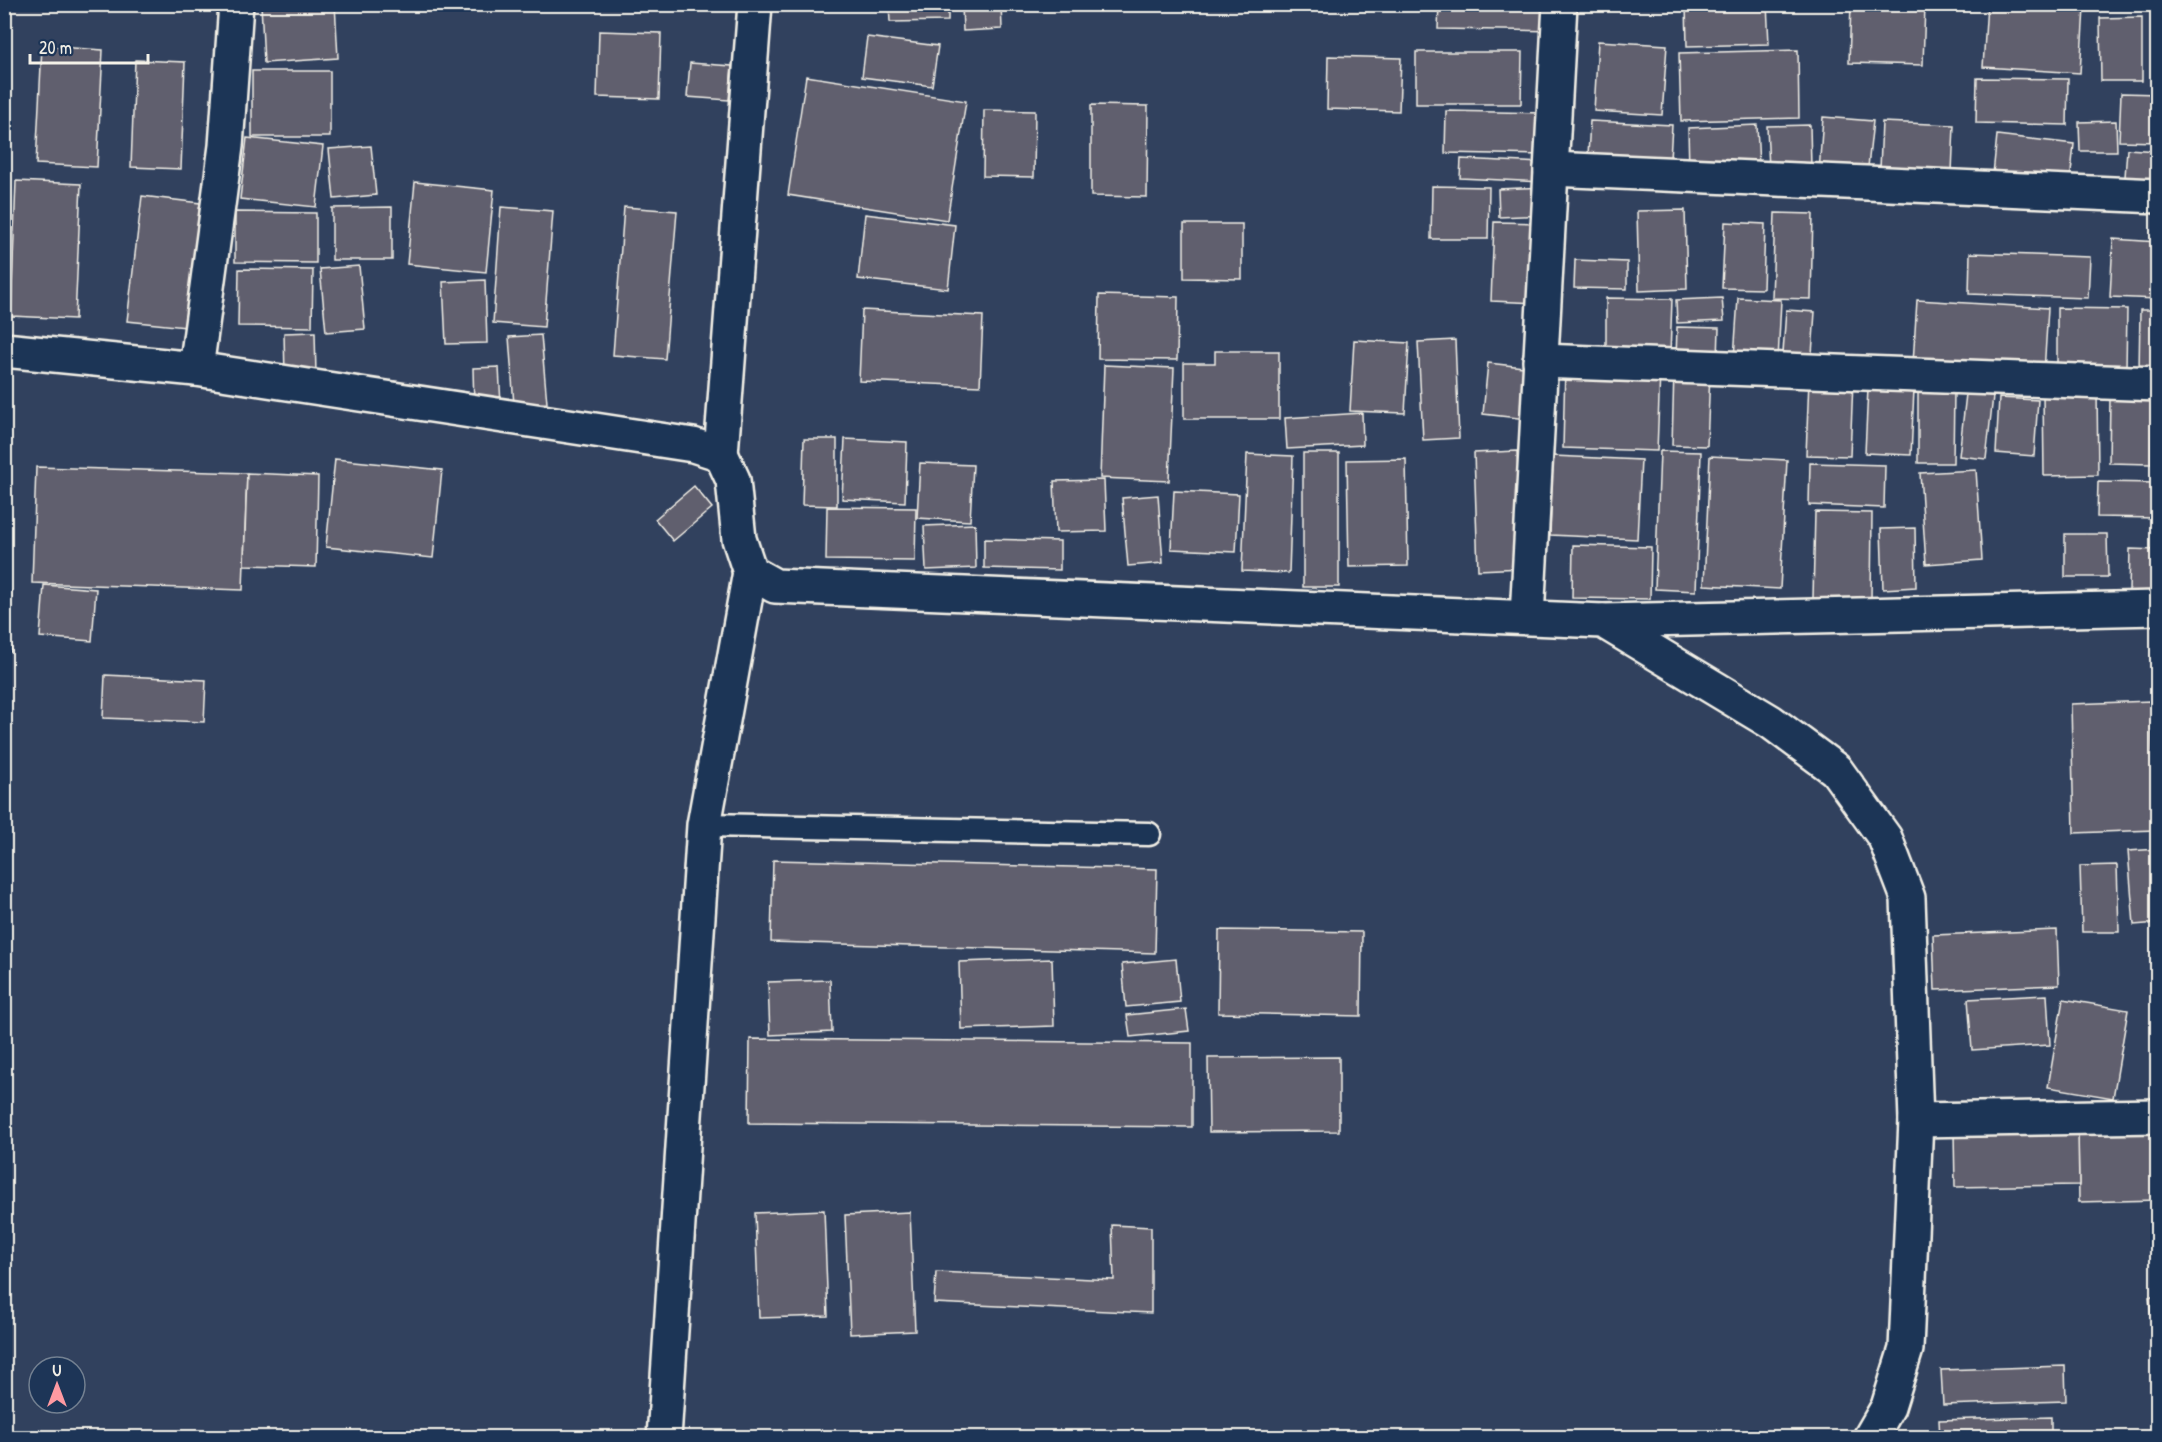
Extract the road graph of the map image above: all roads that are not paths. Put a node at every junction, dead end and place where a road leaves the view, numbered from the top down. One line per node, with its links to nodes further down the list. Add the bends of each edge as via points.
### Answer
1 (236, 4): 8 (street, via 226,146)
2 (755, 4): 10 (street)
3 (1560, 4): 4 (street)
4 (1551, 169): 5 (street); 7 (street)
5 (2157, 196)
6 (4, 350): 8 (street)
7 (1540, 361): 9 (street); 13 (street)
8 (196, 369): 10 (street, via 693,446)
9 (2157, 384)
10 (721, 454): 11 (street, via 733,480 738,539)
11 (750, 572): 13 (street, via 775,586); 15 (street)
12 (2157, 608): 14 (street)
13 (1527, 617): 14 (street)
14 (1603, 621): 18 (street, via 1771,722 1827,763 1885,838 1908,898)
15 (704, 825): 16 (lane); 19 (street)
16 (1149, 834)
17 (2157, 1116): 18 (street)
18 (1916, 1120): 20 (street, via 1906,1349 1888,1407)
19 (664, 1437)
20 (1870, 1437)

